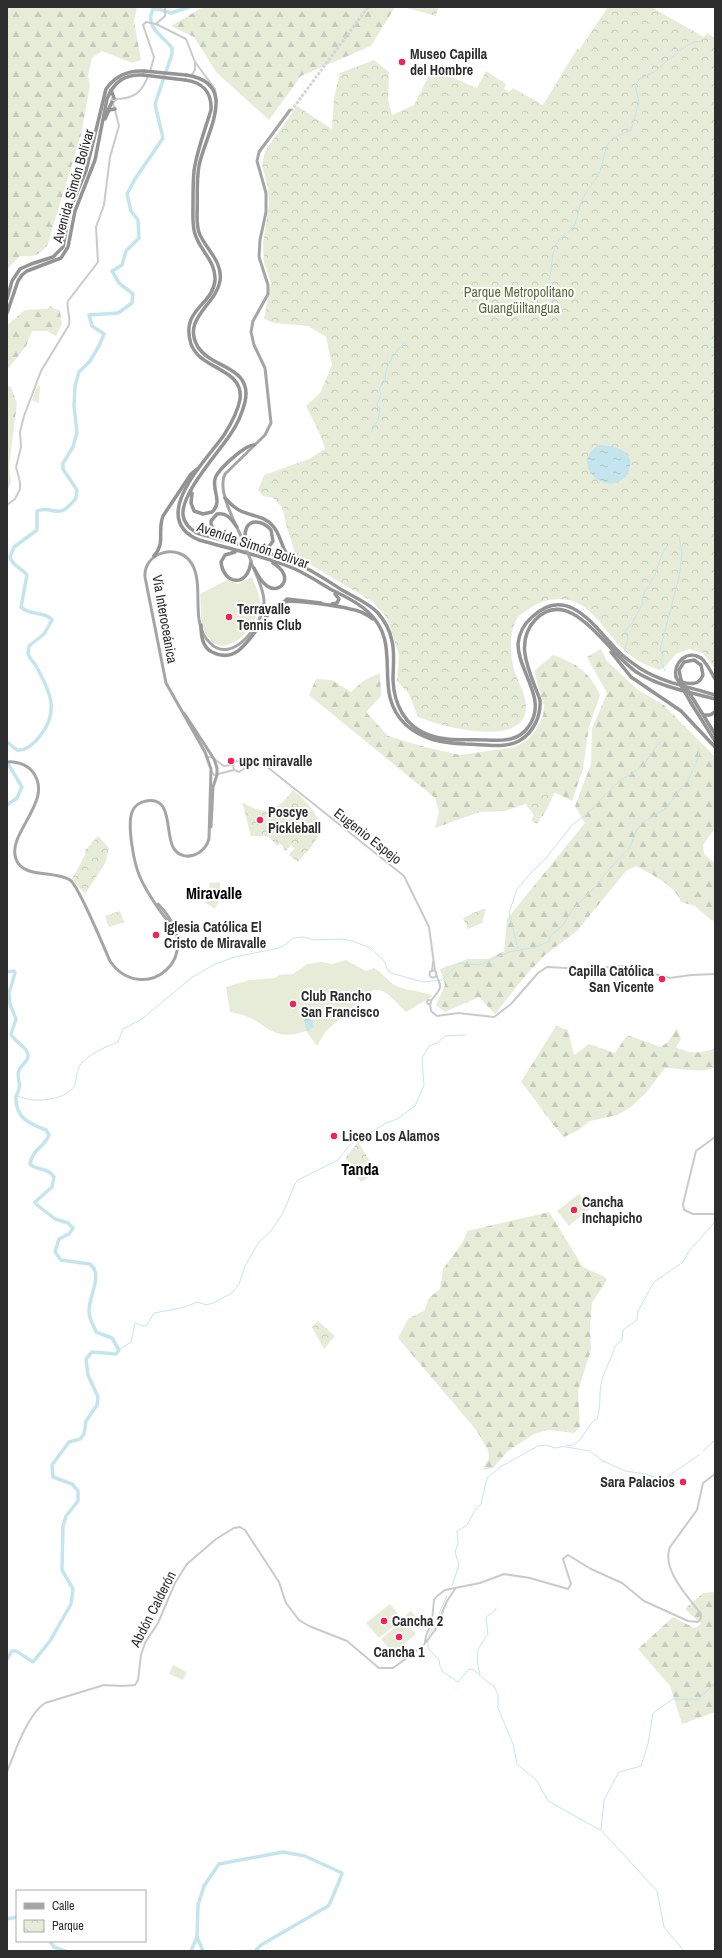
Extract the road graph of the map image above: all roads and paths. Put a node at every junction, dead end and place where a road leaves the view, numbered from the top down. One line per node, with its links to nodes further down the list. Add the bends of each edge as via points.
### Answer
1 (165, 8): 2 (street, via 165,16)
2 (155, 24): 3 (street, via 186,39); 8 (street, via 143,24 154,57 145,84 132,97)
3 (195, 62): 5 (street, via 195,70); 10 (street, via 217,96)
4 (143, 73): 6 (highway, Avenida Simón Bolívar, bridge); 7 (highway, Avenida Simón Bolívar, via 124,77); 15 (highway, Avenida Simón Bolívar, via 128,71 113,80 106,89 86,171 70,209 63,247 54,257 20,270 12,281)
5 (191, 76): 6 (highway, Avenida Simón Bolívar); 10 (highway, Avenida Simón Bolívar, via 208,84)
6 (185, 77): 18 (highway, Avenida Simón Bolívar, via 205,88 211,101 211,110 194,172 193,226 198,242 215,271 215,282 209,296 192,316 191,344 203,361 231,376 240,392 236,414 229,427)
7 (111, 90): 8 (highway); 14 (highway, Avenida Simón Bolívar)
8 (115, 99): 9 (street); 9 (street, via 111,99)
9 (113, 103): 11 (street); 13 (highway)
10 (217, 106): 19 (highway, Avenida Simón Bolívar, via 199,166 197,218 200,236 217,262 221,279 215,296 198,314 194,332 203,353 209,359 235,372 244,384 246,392 236,424)
11 (116, 110): 13 (highway, via 109,110); 21 (street, via 119,129 110,158 104,205 96,228 98,262 68,301 69,324 41,371 20,432 21,447 16,467 20,490 17,497)
12 (291, 111): 17 (main road, Vía Interoceánica, via 260,155 267,207 259,257 268,285 268,294 253,321 251,332 264,368 271,417 269,428)
13 (105, 119): 14 (highway)
14 (101, 130): 16 (highway, Avenida Simón Bolívar, via 95,160 75,211 65,254 22,275)
15 (7, 299)
16 (7, 313)
17 (254, 445): 19 (highway, via 244,449 217,475 215,482 218,501 212,512 200,514 192,508 191,499); 20 (main road, Vía Interoceánica, via 225,474 222,486)
18 (198, 469): 26 (highway, Avenida Simón Bolívar, via 178,506 177,517 180,525 191,537); 27 (highway, via 193,472 163,516 161,547)
19 (195, 484): 23 (highway, Avenida Simón Bolívar, via 183,510 188,527 197,533)
20 (225, 498): 22 (main road, Vía Interoceánica); 30 (highway, via 238,510 261,517 272,524 286,555)
21 (7, 505)
22 (237, 527): 23 (highway, via 224,514 216,514 211,521 211,527 215,532); 24 (main road, Vía Interoceánica)
23 (238, 545): 25 (highway, Avenida Simón Bolívar)
24 (245, 546): 25 (highway, via 247,526 262,523 271,530 273,541 268,548); 29 (main road, Vía Interoceánica, bridge)
25 (254, 550): 30 (highway, Avenida Simón Bolívar)
26 (238, 551): 28 (highway, Avenida Simón Bolívar); 29 (highway, via 228,553 222,559 222,568 230,578 237,581 245,578 249,573)
27 (154, 556): 35 (main road, Vía Interoceánica, via 164,552 175,552 187,558 192,564 196,576); 42 (main road, Vía Interoceánica, via 145,569 145,577 164,676)
28 (266, 559): 31 (highway, via 284,572 285,579 280,586 268,587); 32 (highway, Avenida Simón Bolívar, via 295,569)
29 (251, 561): 31 (main road, Vía Interoceánica)
30 (300, 565): 38 (highway, Avenida Simón Bolívar, via 371,606 383,619 393,641 394,695 400,710 410,724 430,736 504,740 516,738 528,728 536,704 518,642 531,617 546,608 564,606 581,612 632,664)
31 (254, 568): 35 (main road, Vía Interoceánica, via 263,596 263,608 244,641 233,648 220,649 207,640)
32 (326, 587): 33 (highway, via 338,596 337,603 289,598); 34 (highway, Avenida Simón Bolívar, via 357,604)
33 (285, 602): 34 (highway, via 351,609 362,612); 35 (highway, via 270,610 244,646 233,653 220,654 209,650 202,639)
34 (377, 622): 36 (highway, Avenida Simón Bolívar, via 387,643 389,697 394,709 399,718 415,732 444,743 507,744 519,740 531,730 538,717 540,700 523,643 528,630 543,614 562,610 576,614)
35 (201, 625)
36 (608, 648): 40 (highway, Avenida Simón Bolívar, via 624,664 645,677); 47 (highway, via 631,677 681,711)
37 (715, 679): 41 (highway, bridge, via 704,661 697,656 689,655 677,663 676,677)
38 (667, 681): 39 (highway, Avenida Simón Bolívar); 41 (highway, bridge, via 693,684 698,683 703,675 701,665 694,660 684,662 679,670 681,680)
39 (715, 695)
40 (715, 699)
41 (693, 702): 44 (highway); 46 (highway)
42 (182, 711): 48 (main road, Vía Interoceánica); 49 (main road, Vía Interoceánica)
43 (715, 712): 44 (highway)
44 (704, 715): 45 (highway)
45 (715, 734)
46 (715, 741)
47 (715, 747)
48 (207, 757): 49 (street); 54 (main road, Vía Interoceánica)
49 (214, 758): 53 (street, via 224,766); 57 (main road, Vía Interoceánica)
50 (7, 762): 58 (main road, Vía Interoceánica, via 30,768 39,789 36,802 16,845 16,859 28,870 65,878 73,883 110,961 128,978 148,979 161,974 170,967 176,957 178,946 178,935 142,883 136,867 130,821 135,807 144,801 161,805 167,817 173,847 181,854 192,856 202,852 207,846)
51 (244, 764): 52 (street, Eugenio Espejo); 53 (street, via 238,761); 55 (street)
52 (249, 764): 55 (street); 59 (street, Eugenio Espejo, via 258,763 266,766 402,875 426,919)
53 (233, 765): 56 (street)
54 (211, 769): 57 (street, via 213,775); 58 (main road, Vía Interoceánica)
55 (244, 769): 56 (street, via 239,772)
56 (234, 770): 57 (street)
57 (217, 775): 58 (main road, Vía Interoceánica, via 213,786)
58 (209, 832)
59 (433, 958): 60 (street, Eugenio Espejo); 61 (street, Eugenio Espejo)
60 (432, 970): 61 (street); 64 (street, Eugenio Espejo, via 429,975)
61 (435, 972): 63 (street, Eugenio Espejo)
62 (715, 974): 65 (street, via 691,974 670,978 624,966 578,969 551,966 538,973 512,1004 494,1018 458,1013 437,1016 431,1011 431,1001 440,990)
63 (436, 975): 64 (street); 65 (street)
64 (434, 978): 65 (street)
65 (439, 981)
66 (715, 1137): 67 (street, via 696,1151 682,1204 684,1210 689,1213)
67 (715, 1214)
68 (715, 1474): 69 (street, via 703,1483 697,1510 670,1547 668,1554 678,1584 701,1614 698,1622 688,1621 644,1601 622,1583 591,1569 569,1555 563,1559 571,1584 568,1589 530,1578 504,1574)
69 (455, 1589): 70 (street, via 435,1630); 70 (street, via 445,1590 436,1597)
70 (426, 1642): 71 (street, Abdón Calderón, via 393,1668 386,1670 375,1666 347,1641 299,1620 286,1603 279,1582 245,1530 240,1527 234,1528 192,1559 175,1583 141,1655 135,1685 104,1685 45,1702 21,1737)
71 (7, 1772)

